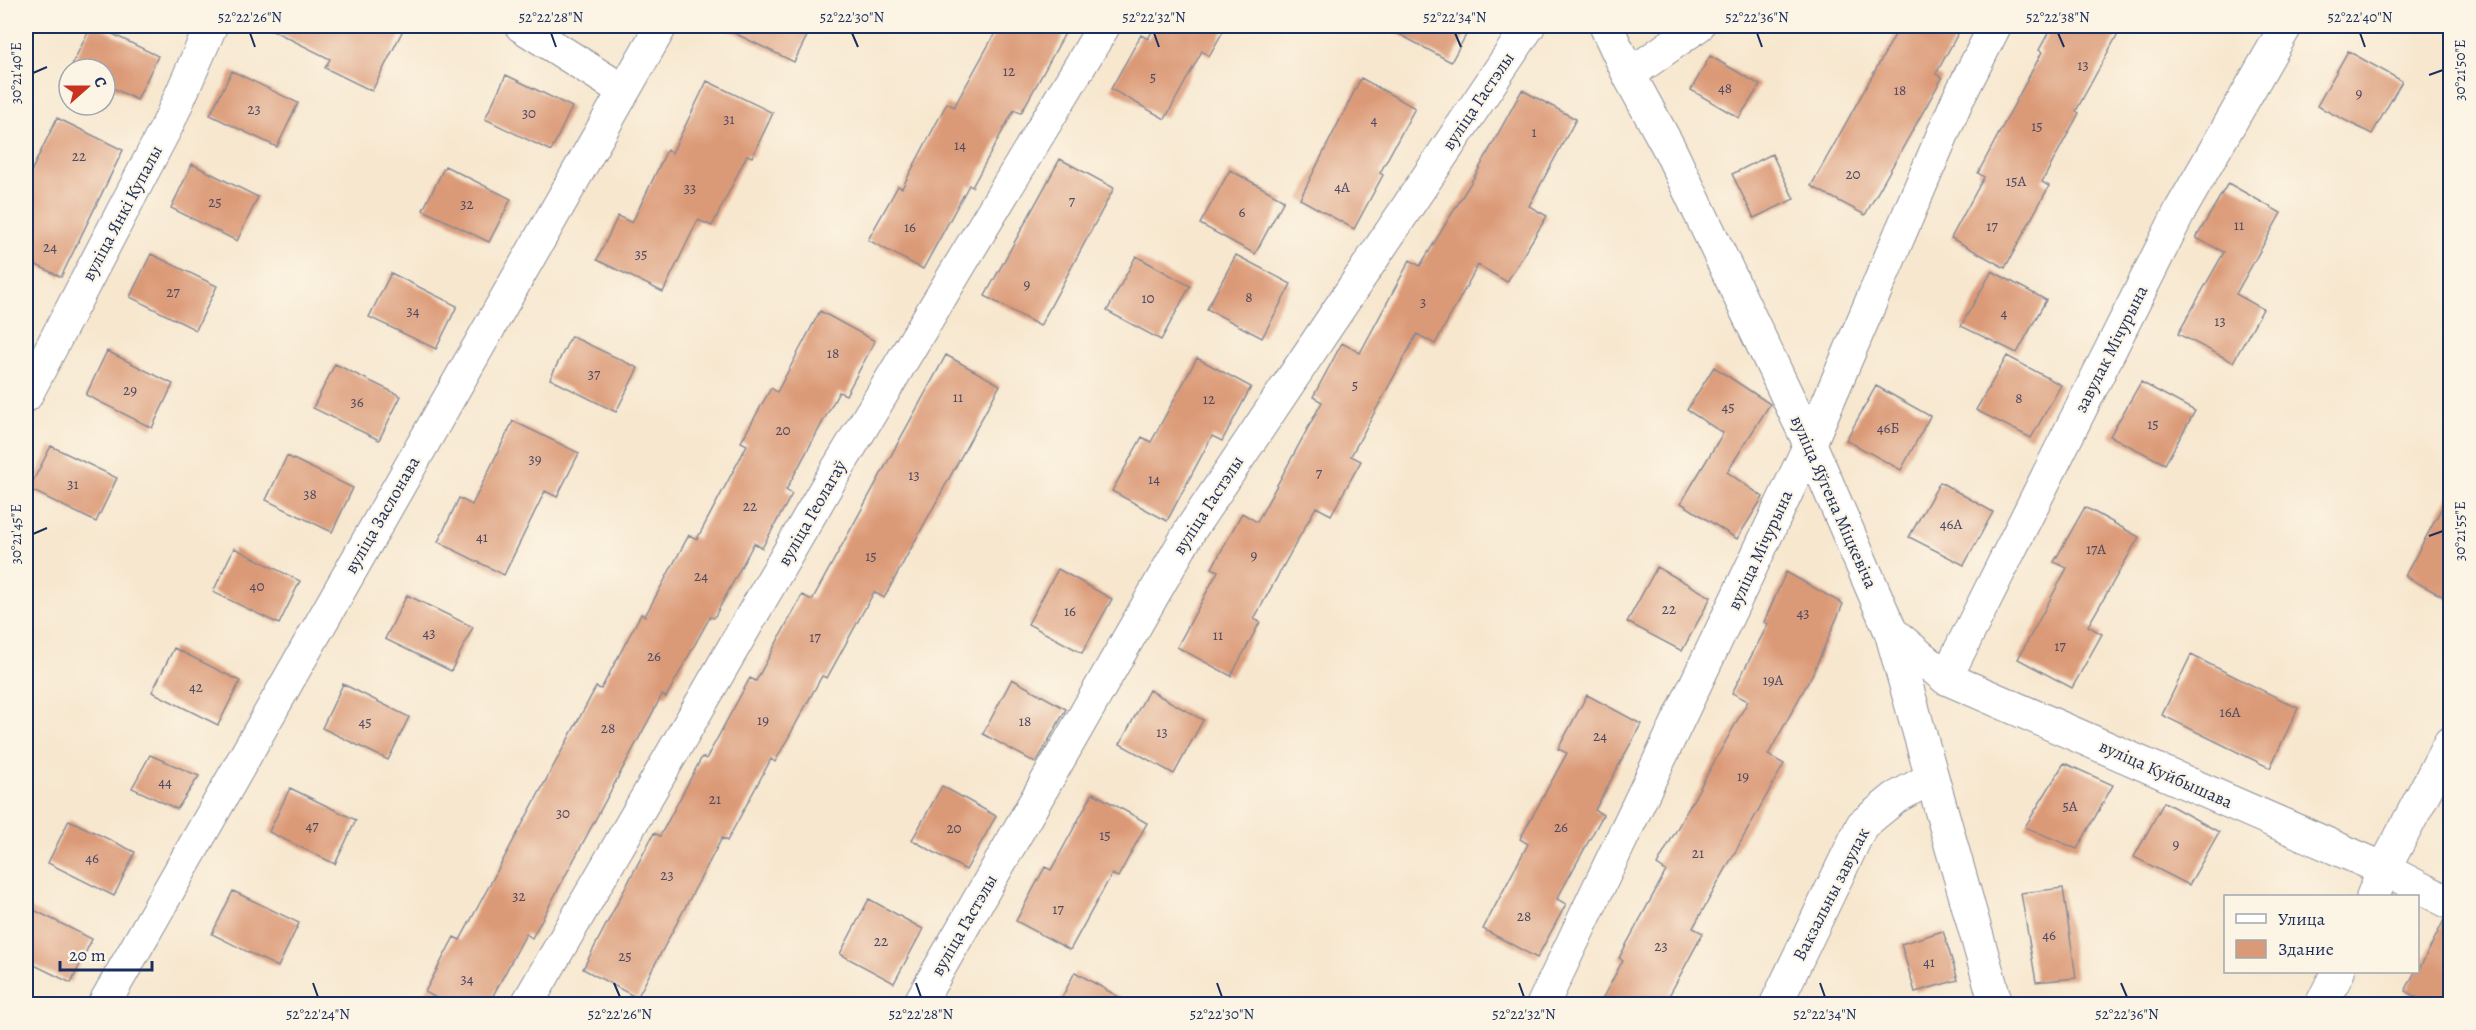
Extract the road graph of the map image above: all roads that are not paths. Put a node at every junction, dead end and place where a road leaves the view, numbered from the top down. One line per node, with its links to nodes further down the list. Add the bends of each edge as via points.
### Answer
1 (211, 26): 12 (street, вуліца Янкі Купалы, via 168,124)
2 (521, 26): 11 (street)
3 (661, 26): 11 (street, вуліца Заслонава)
4 (1104, 26): 22 (street, вуліца Геолагаў, via 828,484)
5 (1529, 26): 23 (street, вуліца Гастэлы, via 1191,529)
6 (1606, 26): 10 (street, вуліца Яўгена Міцкевіча)
7 (1698, 26): 10 (street)
8 (1995, 26): 13 (street, вуліца Мічурына, via 1957,101)
9 (2286, 26): 15 (street, завулак Мічурына, via 2181,209)
10 (1629, 75): 13 (street, вуліца Яўгена Міцкевіча, via 1670,150)
11 (624, 91): 21 (street, вуліца Заслонава)
12 (26, 396)
13 (1810, 444): 14 (street, вуліца Яўгена Міцкевіча); 24 (street, вуліца Мічурына)
14 (1891, 632): 15 (street, вуліца Куйбышава); 17 (street, вуліца Яўгена Міцкевіча)
15 (1946, 678): 18 (street, вуліца Куйбышава)
16 (2451, 743): 18 (street)
17 (1931, 778): 25 (street, Вакзальны завулак, via 1895,798 1862,825); 26 (street, вуліца Яўгена Міцкевіча)
18 (2378, 883): 19 (street, вуліца Куйбышава)
19 (2451, 903)
20 (2338, 973): 27 (street)
21 (104, 1005)
22 (527, 1005)
23 (919, 1005)
24 (1543, 1005)
25 (1776, 1005)
26 (1996, 1005)
27 (2322, 1005)

